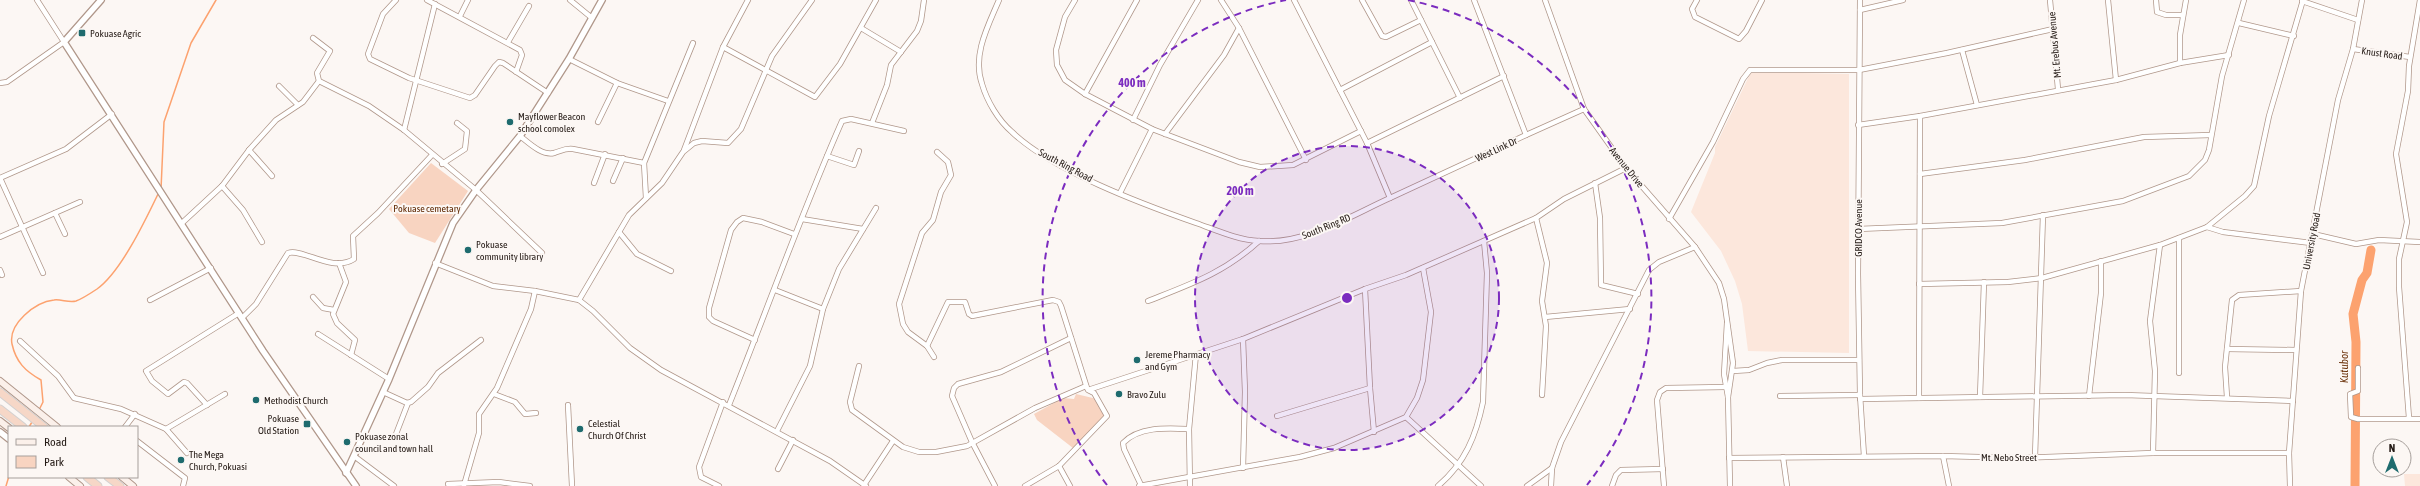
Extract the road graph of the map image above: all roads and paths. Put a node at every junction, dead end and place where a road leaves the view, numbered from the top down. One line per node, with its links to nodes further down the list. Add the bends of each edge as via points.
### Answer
1 (37, 0): 48 (street)
2 (102, 0): 48 (street)
3 (396, 0): 64 (street, via 383,14 368,56 408,78)
4 (427, 0): 34 (street)
5 (468, 0): 38 (street)
6 (570, 0): 39 (street)
7 (602, 0): 39 (street)
8 (748, 0): 52 (street)
9 (812, 0): 61 (street, via 788,33)
10 (876, 0): 43 (street)
11 (924, 0): 55 (street, via 919,26)
12 (999, 0): 115 (street, South Ring Road, via 979,56 981,82 988,100 1012,132 1039,152)
13 (1075, 0): 73 (street, via 1058,34 1057,65 1065,80)
14 (1137, 0): 73 (street)
15 (1198, 0): 81 (street, via 1160,65)
16 (1221, 0): 44 (street)
17 (1294, 0): 71 (street)
18 (1362, 0): 40 (street, via 1382,36 1386,37)
19 (1411, 0): 40 (street)
20 (1474, 0): 63 (street, West Link Dr)
21 (1545, 0): 78 (street, Avenue Drive)
22 (1696, 0): 23 (street, via 1692,9 1695,17 1739,39)
23 (1762, 0)
24 (1860, 0): 36 (street, GRIDCO Avenue)
25 (1903, 0): 36 (street)
26 (2050, 0): 45 (street, Mt. Erebus Avenue)
27 (2108, 0): 65 (street)
28 (2156, 0): 37 (street, via 2160,15)
29 (2186, 0): 37 (street)
30 (2244, 0): 42 (street)
31 (2302, 0): 41 (street); 46 (street)
32 (2362, 0): 41 (street, University Road)
33 (2420, 0): 57 (street)
34 (435, 4): 38 (street); 64 (street)
35 (529, 6): 49 (street)
36 (1860, 10): 60 (street, GRIDCO Avenue)
37 (2183, 15): 59 (street)
38 (460, 16): 49 (street)
39 (592, 18): 58 (street)
40 (1421, 20): 50 (street)
41 (2358, 20): 53 (street, University Road)
42 (2238, 23): 46 (street); 56 (street)
43 (861, 28): 55 (street); 61 (street, via 840,64 815,97)
44 (1239, 28): 90 (street, via 1224,54); 103 (street)
45 (2053, 29): 54 (street); 70 (street, Mt. Erebus Avenue)
46 (2294, 36): 127 (street, via 2269,116 2254,186)
47 (313, 38): 66 (street, via 330,51 317,74)
48 (64, 42): 67 (street, via 7,82); 79 (street)
49 (508, 42): 62 (street, via 522,53)
50 (1432, 42): 71 (street); 74 (street)
51 (693, 43): 75 (street)
52 (723, 47): 61 (street); 97 (street)
53 (2353, 49): 57 (street, Knust Road); 134 (street, University Road, via 2338,100)
54 (1962, 50): 60 (street); 77 (street)
55 (902, 52): 84 (street, via 891,65 887,86)
56 (2229, 55): 59 (street); 92 (street, via 2222,76)
57 (2410, 57): 139 (street, via 2408,91 2396,154 2405,204 2407,229)
58 (570, 59): 68 (street); 72 (street)
59 (2180, 63): 65 (street)
60 (1859, 70): 85 (street, GRIDCO Avenue); 124 (street, via 1750,70)
61 (766, 71): 97 (street, via 741,129 733,139 728,143 694,143)
62 (516, 72): 64 (street, via 499,62 475,95 470,98); 72 (street)
63 (1504, 76): 74 (street); 91 (street, West Link Dr)
64 (417, 79): 87 (street)
65 (2116, 80): 70 (street)
66 (319, 81): 76 (street, via 306,100); 87 (street, via 369,106)
67 (0, 83)
68 (617, 84): 75 (street); 82 (street)
69 (279, 86): 76 (street)
70 (2058, 89): 77 (street)
71 (1340, 90): 89 (street)
72 (548, 93): 93 (street)
73 (1085, 94): 81 (street)
74 (1460, 98): 94 (street)
75 (668, 101): 104 (street)
76 (298, 105): 95 (street, via 276,120)
77 (1977, 105): 80 (street)
78 (1584, 109): 91 (street); 106 (street, Avenue Drive)
79 (112, 114): 109 (street, via 66,149); 125 (street)
80 (1920, 116): 85 (street); 107 (street)
81 (1133, 120): 86 (street)
82 (598, 122)
83 (457, 123): 105 (street, via 467,131 465,149)
84 (872, 123): 88 (street); 101 (street, via 852,119 842,121)
85 (1858, 125): 130 (street, GRIDCO Avenue)
86 (1152, 129): 90 (street); 115 (street)
87 (404, 130): 100 (street)
88 (904, 130)
89 (1361, 131): 94 (street); 103 (street)
90 (1165, 134): 103 (street, via 1260,168 1281,167)
91 (1526, 135): 117 (street, West Link Dr)
92 (2211, 135): 107 (street, via 2144,137 2024,160); 121 (street, via 2205,160 2189,176 2123,201)
93 (520, 136): 99 (street, via 545,153 552,154 568,148); 114 (street)
94 (1367, 143): 117 (street)
95 (249, 150): 108 (street); 113 (street)
96 (859, 151): 101 (street, via 854,165)
97 (683, 152): 116 (street, via 662,183)
98 (937, 152): 179 (street, via 948,162 951,174 940,192 933,220 922,233 900,304 903,324 908,332)
99 (605, 154): 102 (street); 111 (street)
100 (432, 155): 105 (street); 147 (street, via 354,236 354,259)
101 (827, 156): 123 (street)
102 (623, 158): 104 (street); 110 (street)
103 (1306, 160)
104 (644, 163): 116 (street)
105 (442, 164): 114 (street)
106 (1626, 168): 112 (street); 124 (street, Avenue Drive)
107 (1920, 174): 126 (street)
108 (272, 176)
109 (0, 178): 128 (street)
110 (613, 181)
111 (594, 183)
112 (1595, 183): 122 (street, via 1564,199); 162 (street, via 1600,218 1601,286)
113 (222, 186): 125 (street); 140 (street, via 243,210)
114 (476, 190): 145 (street); 148 (street, via 453,224)
115 (1120, 193): 138 (street, South Ring Road, via 1226,234)
116 (646, 198): 131 (street, via 629,215)
117 (1390, 198): 138 (street, South Ring RD, via 1324,228 1292,239)
118 (80, 202): 120 (street)
119 (876, 208): 129 (street)
120 (55, 213): 128 (street); 132 (street)
121 (2043, 215): 126 (street, via 2002,222); 155 (street)
122 (1536, 218): 137 (street); 171 (street, via 1546,255 1542,301)
123 (802, 219): 129 (street); 133 (street)
124 (1669, 219): 144 (street, Avenue Drive)
125 (182, 223): 149 (street)
126 (1919, 226): 130 (street); 157 (street)
127 (2207, 227): 136 (street); 142 (street, via 2223,232)
128 (21, 228): 135 (street); 153 (street)
129 (863, 229): 167 (street, via 839,269)
130 (1858, 229): 185 (street, GRIDCO Avenue)
131 (619, 232): 152 (street, via 637,254); 165 (street)
132 (65, 234)
133 (794, 234): 159 (street); 177 (street, via 743,218 731,230 709,308 709,317)
134 (2313, 234): 139 (street, via 2356,244 2379,240); 142 (street, University Road)
135 (0, 237)
136 (2180, 238): 143 (street); 189 (street)
137 (1484, 240): 150 (street); 249 (street, via 1487,273 1483,402 1475,435)
138 (1259, 241): 166 (street, via 1243,256 1219,271)
139 (2404, 241): 141 (street); 220 (street, via 2399,260 2398,287)
140 (262, 242)
141 (2420, 242)
142 (2311, 243): 161 (street, University Road)
143 (2160, 245): 146 (street); 200 (street, via 2151,310 2155,371)
144 (1695, 247): 162 (street, via 1654,265); 172 (street, Avenue Drive, via 1719,283)
145 (542, 253)
146 (2101, 262): 155 (street); 202 (street, via 2101,293)
147 (339, 263): 168 (street, via 346,282); 170 (street, via 314,259 294,252 288,253 256,304)
148 (435, 263): 160 (street, via 493,286); 190 (street)
149 (211, 268): 164 (street); 170 (street)
150 (1423, 268): 158 (street); 219 (street, via 1431,312 1423,380 1417,398)
151 (0, 270): 154 (street)
152 (671, 271)
153 (43, 273)
154 (2, 275)
155 (2042, 278): 156 (street); 206 (street)
156 (1984, 282): 157 (street); 205 (street)
157 (1919, 284): 208 (street)
158 (1365, 289): 175 (street); 194 (street)
159 (775, 290): 167 (street); 177 (street)
160 (535, 291): 165 (street); 198 (street, via 531,309)
161 (2301, 291): 180 (street, via 2234,296); 181 (street, University Road)
162 (1638, 294): 169 (street)
163 (313, 297): 168 (street, via 323,308)
164 (150, 300)
165 (579, 300): 210 (street, via 630,348 682,382)
166 (1148, 301)
167 (823, 309): 230 (street, via 810,366)
168 (334, 310): 183 (street, via 337,323 355,340)
169 (1630, 310): 171 (street); 251 (street, via 1607,349 1561,442)
170 (241, 316): 212 (street, via 146,371 152,381 168,394 186,382); 254 (street)
171 (1545, 317): 199 (street, via 1546,344)
172 (1727, 322): 188 (street, via 1731,337); 192 (street, via 1724,344)
173 (318, 334): 183 (street)
174 (1071, 338): 179 (street, via 1061,306 1053,300 972,316 965,302 952,301 945,306); 193 (street); 238 (street, via 1002,372 958,384 954,388 952,396)
175 (1243, 339): 182 (street); 250 (street)
176 (481, 340): 211 (street, via 438,373 428,387)
177 (755, 340): 214 (street)
178 (20, 341): 217 (street, via 58,376 74,398)
179 (927, 346): 184 (street)
180 (2227, 349): 181 (street); 207 (street)
181 (2296, 350): 209 (street, University Road)
182 (1196, 354): 193 (street); 229 (street)
183 (350, 355): 190 (street)
184 (934, 357)
185 (1859, 360): 188 (street, via 1782,360 1767,362 1749,370); 204 (street, GRIDCO Avenue)
186 (858, 366): 236 (street, via 850,402 852,410)
187 (2358, 368): 220 (street, via 2354,392 2350,394 2355,419)
188 (1733, 371): 203 (street)
189 (2180, 373)
190 (389, 379): 196 (street)
191 (0, 381): 225 (main road)
192 (1725, 387): 203 (street); 253 (street, via 1666,388 1660,392 1656,400)
193 (1087, 388): 238 (street, via 1035,408); 248 (street, via 1094,393 1107,416)
194 (1370, 388): 218 (street); 232 (street)
195 (0, 392): 224 (highway)
196 (383, 392): 211 (street); 242 (street)
197 (225, 394): 212 (street)
198 (494, 394): 216 (street, via 516,402 525,414); 261 (street, via 479,414 479,434)
199 (1542, 395)
200 (2153, 395): 202 (street); 207 (street); 240 (street)
201 (1780, 396): 204 (street)
202 (2089, 396): 206 (street)
203 (1728, 397): 247 (street)
204 (1860, 397): 208 (street); 243 (street, GRIDCO Avenue)
205 (1980, 397): 206 (street); 208 (street)
206 (2036, 397): 246 (street)
207 (2227, 397): 209 (street)
208 (1919, 398)
209 (2293, 401): 241 (street, University Road)
210 (723, 402): 214 (street); 272 (street, via 699,467 701,477)
211 (408, 403): 233 (street)
212 (207, 405): 228 (street)
213 (568, 405): 271 (street)
214 (729, 405): 230 (street)
215 (0, 409): 223 (highway)
216 (536, 413)
217 (135, 414): 226 (street); 228 (street)
218 (1277, 416)
219 (1406, 417): 232 (street); 249 (street)
220 (2409, 418): 221 (street)
221 (2420, 419)
222 (0, 421): 227 (main road)
223 (22, 426)
224 (43, 426)
225 (56, 426)
226 (126, 426)
227 (8, 427)
228 (166, 428): 239 (street)
229 (1189, 428): 255 (street); 276 (street, via 1153,429 1127,438 1123,442)
230 (777, 431): 235 (street)
231 (0, 432): 234 (street)
232 (1374, 432): 250 (street, via 1307,455)
233 (396, 434)
234 (8, 438)
235 (792, 440): 252 (street); 262 (street, via 830,461)
236 (893, 441): 238 (street, via 919,452 967,446); 262 (street)
237 (138, 442): 267 (street, via 185,478)
238 (972, 442): 273 (street)
239 (187, 453)
240 (2153, 453): 241 (street, Mt. Nebo Street); 246 (street, Mt. Nebo Street)
241 (2289, 453): 287 (street, University Road)
242 (354, 456): 254 (street); 269 (street)
243 (1864, 456): 244 (street, Mt. Nebo Street); 245 (street, Mt. Nebo Street)
244 (1943, 456): 246 (street, Mt. Nebo Street); 286 (street)
245 (1783, 457): 247 (street, Mt. Nebo Street); 285 (street)
246 (2035, 457)
247 (1730, 458): 284 (street)
248 (1059, 466): 274 (street); 275 (street)
249 (1458, 467): 278 (street); 279 (street)
250 (1243, 468): 255 (street)
251 (1552, 468): 280 (street); 281 (street)
252 (778, 469)
253 (1663, 469): 282 (street, via 1621,470 1616,474); 283 (street)
254 (346, 473): 268 (street)
255 (1190, 477): 276 (street); 277 (street)
256 (70, 478): 263 (main road)
257 (88, 478): 264 (highway)
258 (109, 478): 265 (highway)
259 (123, 478): 266 (main road)
260 (448, 484): 261 (street)
261 (464, 485): 270 (street, via 493,482)
262 (865, 485)
263 (80, 486)
264 (98, 486)
265 (120, 486)
266 (134, 486)
267 (183, 486)
268 (356, 486)
269 (394, 486)
270 (530, 486)
271 (572, 486)
272 (718, 486)
273 (995, 486)
274 (1025, 486)
275 (1070, 486)
276 (1140, 486)
277 (1190, 486)
278 (1438, 486)
279 (1481, 486)
280 (1527, 486)
281 (1551, 486)
282 (1612, 486)
283 (1664, 486)
284 (1730, 486)
285 (1787, 486)
286 (1949, 486)
287 (2290, 486)

